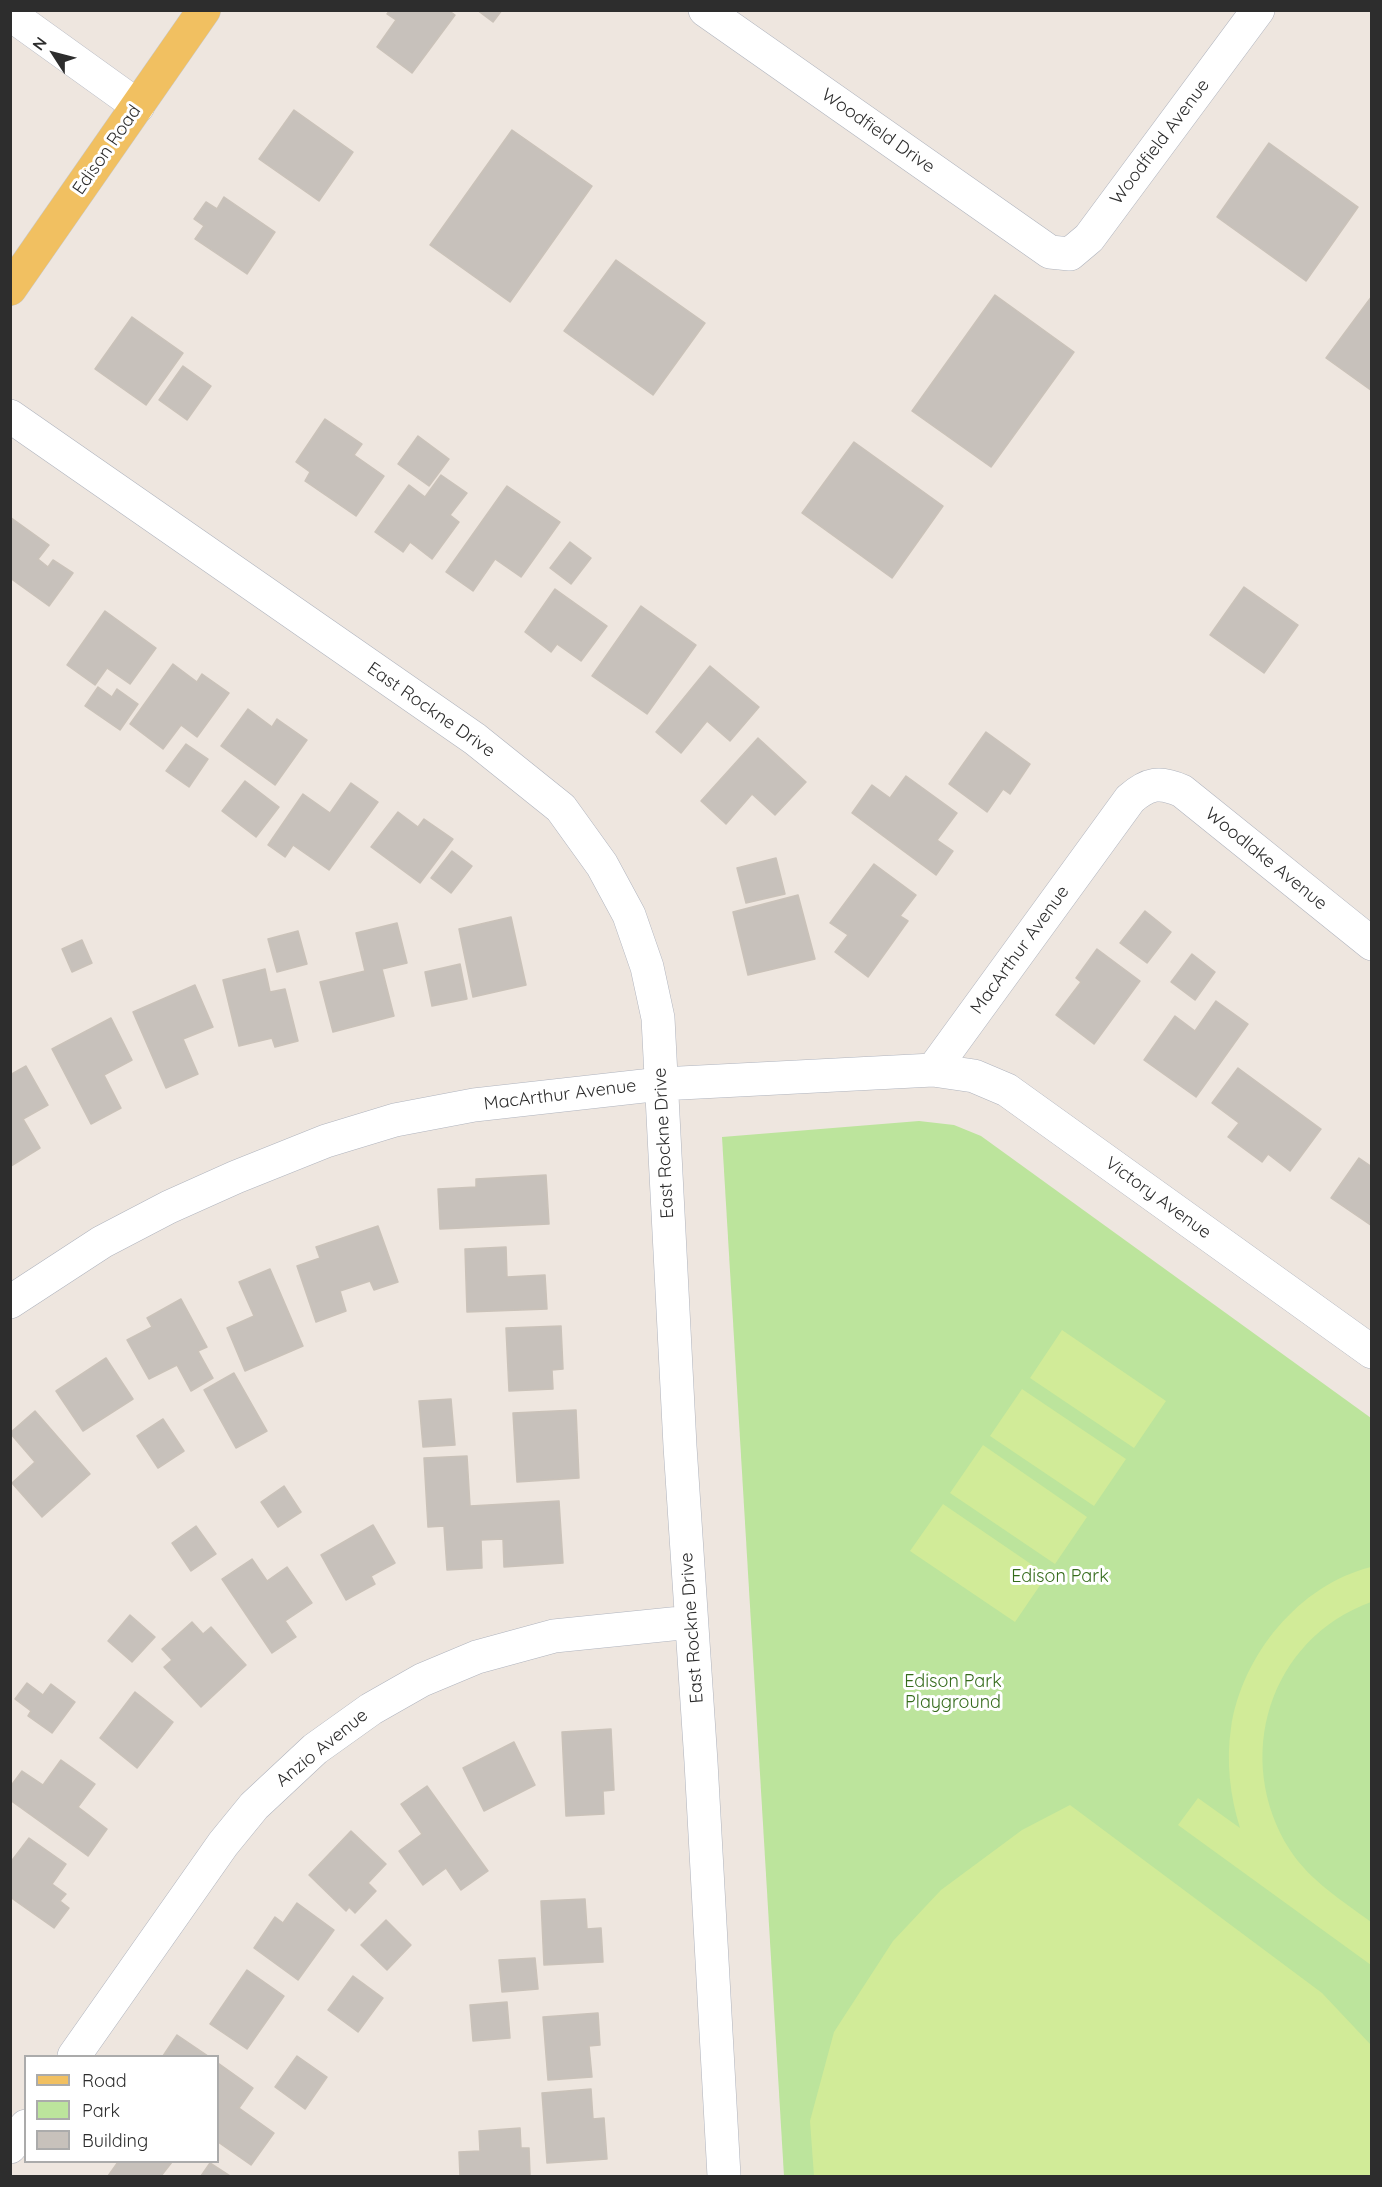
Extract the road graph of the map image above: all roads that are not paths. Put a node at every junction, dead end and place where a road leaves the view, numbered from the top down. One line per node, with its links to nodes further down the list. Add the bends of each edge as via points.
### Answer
1 (204, 10): 5 (main road, Edison Road)
2 (705, 10): 6 (street, Woodfield Drive)
3 (1258, 10): 6 (street, Woodfield Avenue, via 1089,238 1070,254)
4 (10, 14): 5 (street)
5 (138, 106): 7 (main road, Edison Road)
6 (1050, 252)
7 (10, 289)
8 (10, 416): 12 (street, East Rockne Drive, via 475,739 561,808 602,866 629,915 647,967 658,1018)
9 (1156, 784): 10 (street, Woodlake Avenue, via 1182,791); 11 (street, MacArthur Avenue, via 1130,798)
10 (1371, 944)
11 (933, 1070): 12 (street, MacArthur Avenue); 14 (street, Victory Avenue, via 974,1076 1007,1090)
12 (661, 1084): 13 (street, MacArthur Avenue, via 474,1106 395,1120 326,1142 169,1207 102,1242); 15 (street, East Rockne Drive)
13 (10, 1302)
14 (1371, 1352)
15 (691, 1622): 16 (street, Anzio Avenue, via 543,1639 477,1657 422,1680 371,1709 315,1749 254,1806); 19 (street, East Rockne Drive)
16 (75, 2055)
17 (24, 2129): 18 (street)
18 (10, 2148)
19 (724, 2176)

